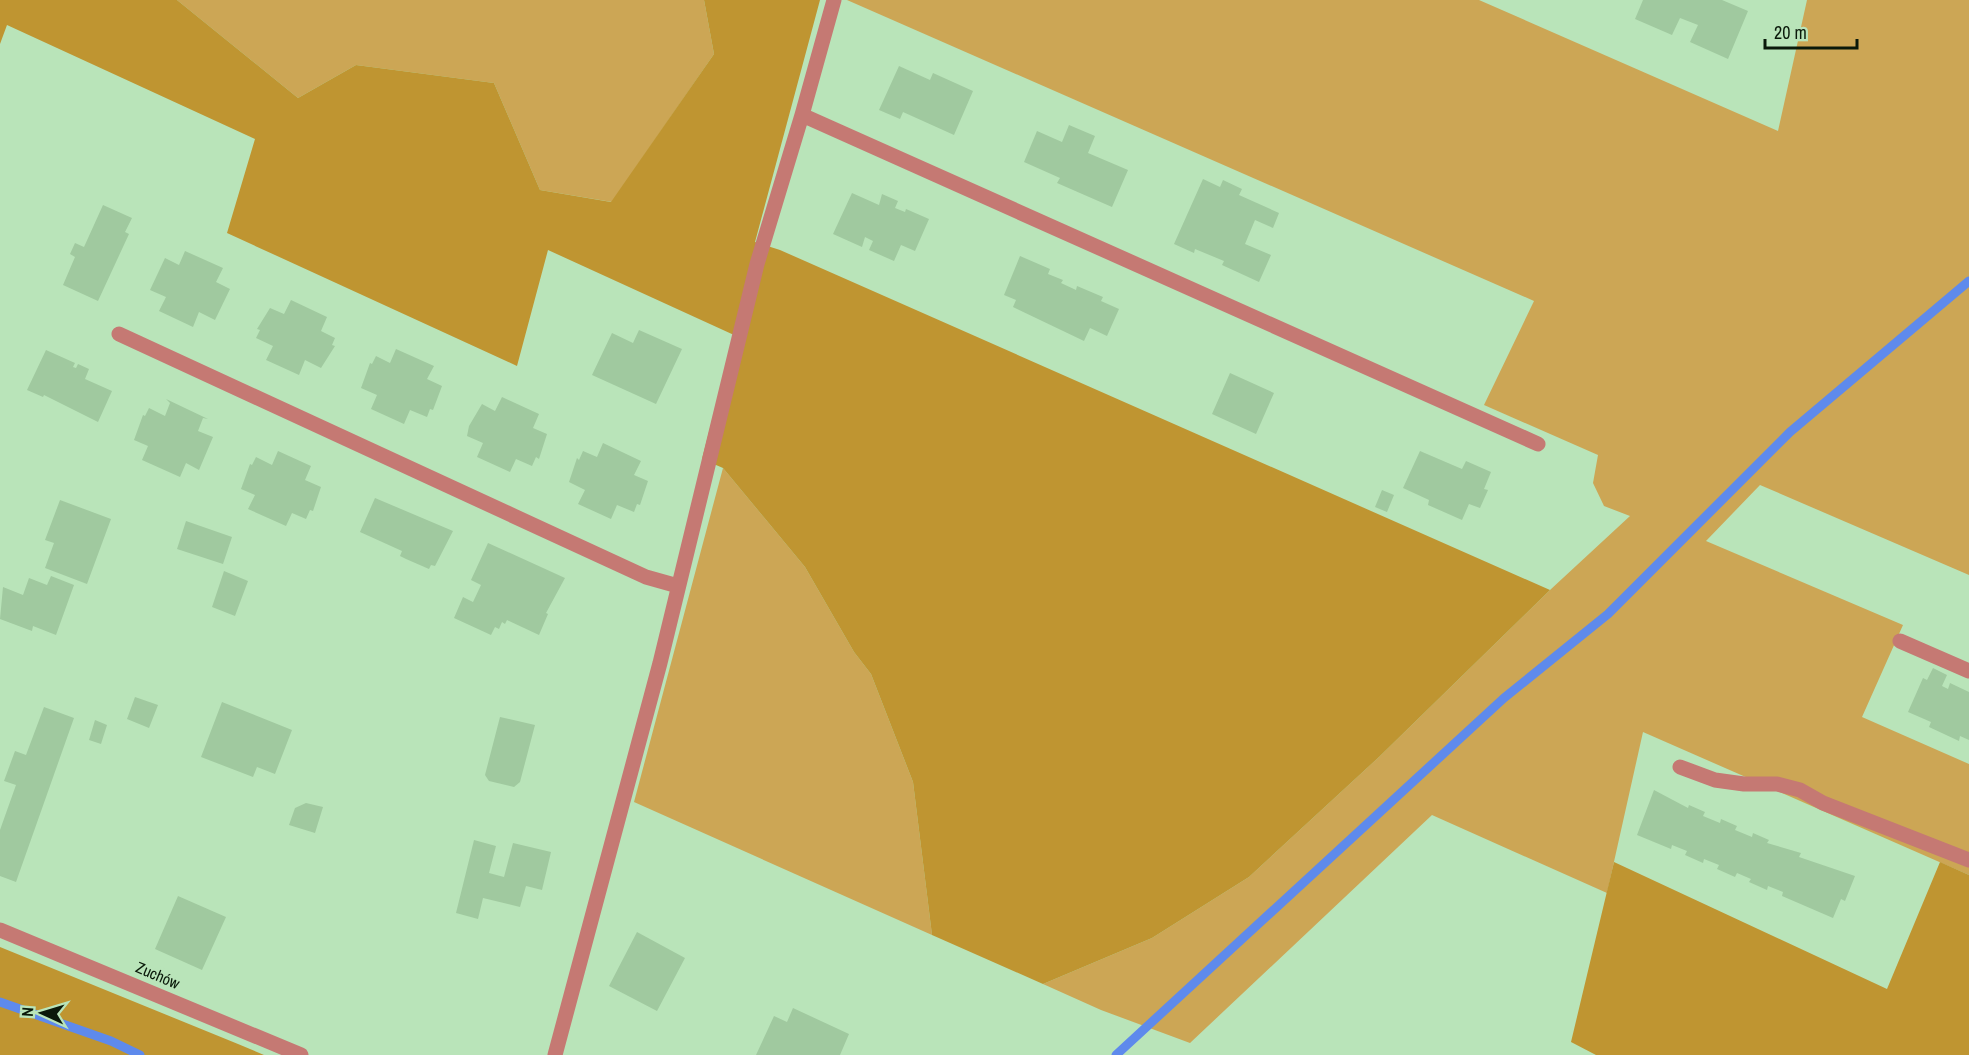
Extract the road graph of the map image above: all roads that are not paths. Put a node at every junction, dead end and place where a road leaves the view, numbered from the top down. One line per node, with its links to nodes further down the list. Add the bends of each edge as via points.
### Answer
1 (834, 0): 2 (street)
2 (802, 115): 4 (street); 5 (street, via 757,264)
3 (119, 334): 5 (street, via 646,577)
4 (1538, 444)
5 (678, 586): 12 (street)
6 (1900, 640): 7 (street)
7 (1969, 671)
8 (1680, 767): 9 (street, via 1715,780 1777,784 1800,790 1823,803)
9 (1969, 861)
10 (0, 930): 11 (street, Zuchów)
11 (301, 1055)
12 (555, 1055)

